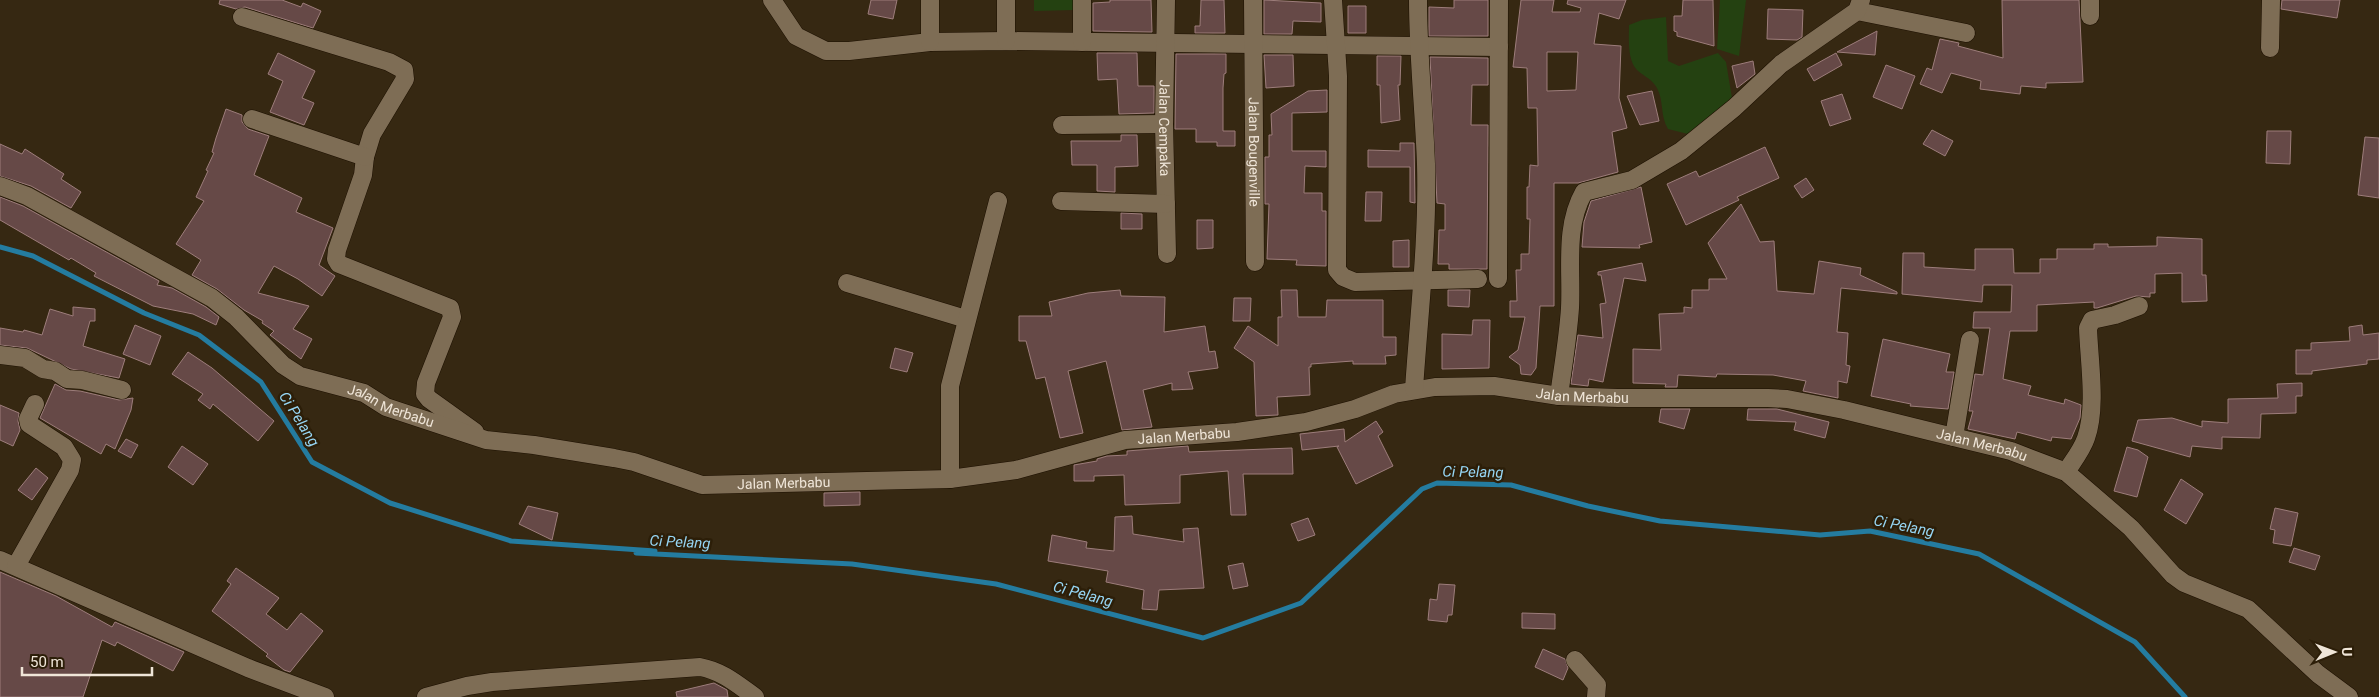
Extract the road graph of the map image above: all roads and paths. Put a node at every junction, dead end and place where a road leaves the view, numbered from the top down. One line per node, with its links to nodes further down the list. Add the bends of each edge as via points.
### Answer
1 (772, 0): 15 (street, via 796,36 826,51)
2 (930, 0): 15 (street)
3 (1006, 0): 14 (street)
4 (1082, 0): 16 (street)
5 (1166, 0): 17 (street, Jalan Cempaka)
6 (1253, 0): 18 (street, Jalan Bougenville)
7 (1333, 0): 19 (street)
8 (1418, 0): 20 (street)
9 (1499, 0): 21 (street)
10 (2271, 0): 22 (street)
11 (1859, 6): 13 (street); 43 (street, via 1782,64 1681,151 1632,180 1584,192 1571,228 1568,343)
12 (242, 17): 26 (street, via 389,62 404,70 405,79 372,134)
13 (1966, 33)
14 (1006, 40): 15 (street); 16 (street)
15 (930, 42)
16 (1082, 42): 17 (street)
17 (1165, 44): 18 (street); 24 (street, Jalan Cempaka)
18 (1253, 44): 19 (street); 32 (street, Jalan Bougenville)
19 (1335, 44): 20 (street); 35 (street, via 1338,76 1337,270 1355,282)
20 (1418, 47): 21 (street); 35 (street, via 1426,164)
21 (1499, 48): 34 (street)
22 (2270, 48)
23 (252, 119): 26 (street)
24 (1164, 124): 25 (street); 30 (street, Jalan Cempaka)
25 (1062, 125)
26 (365, 157): 46 (street, via 363,175 336,259 339,264 450,308 452,317 426,383 425,394)
27 (0, 186): 46 (street, Jalan Merbabu, via 27,196 212,298 236,317 283,365 300,376 364,394 386,407)
28 (998, 201): 38 (street)
29 (1062, 201): 30 (street)
30 (1166, 204): 31 (street, Jalan Cempaka)
31 (1167, 254)
32 (1255, 262)
33 (1478, 279): 35 (street)
34 (1498, 279)
35 (1422, 280): 41 (street)
36 (848, 283): 38 (street)
37 (2139, 306): 47 (street, via 2092,320 2088,328 2090,425)
38 (966, 319): 48 (street, via 950,386)
39 (1970, 340): 45 (street)
40 (0, 355): 42 (street, via 25,358 67,379)
41 (1414, 389): 43 (street, Jalan Merbabu, via 1494,386); 48 (street, Jalan Merbabu, via 1306,422 1237,432 1126,440 1016,470)
42 (122, 390)
43 (1559, 396): 45 (street, Jalan Merbabu, via 1787,399)
44 (35, 404): 49 (street, via 29,424 64,447 72,460 70,470)
45 (1954, 437): 47 (street, Jalan Merbabu, via 2011,451)
46 (486, 440): 48 (street, Jalan Merbabu, via 634,462 702,485)
47 (2066, 472): 55 (street, Jalan Merbabu, via 2131,528 2173,575 2184,583 2248,609 2318,674)
48 (950, 479)
49 (8, 563): 52 (street, via 248,668)
50 (1575, 660): 54 (street, via 1597,685)
51 (432, 696): 53 (street, via 492,682 700,667 728,676)
52 (325, 697)
53 (755, 697)
54 (1596, 697)
55 (2348, 697)

